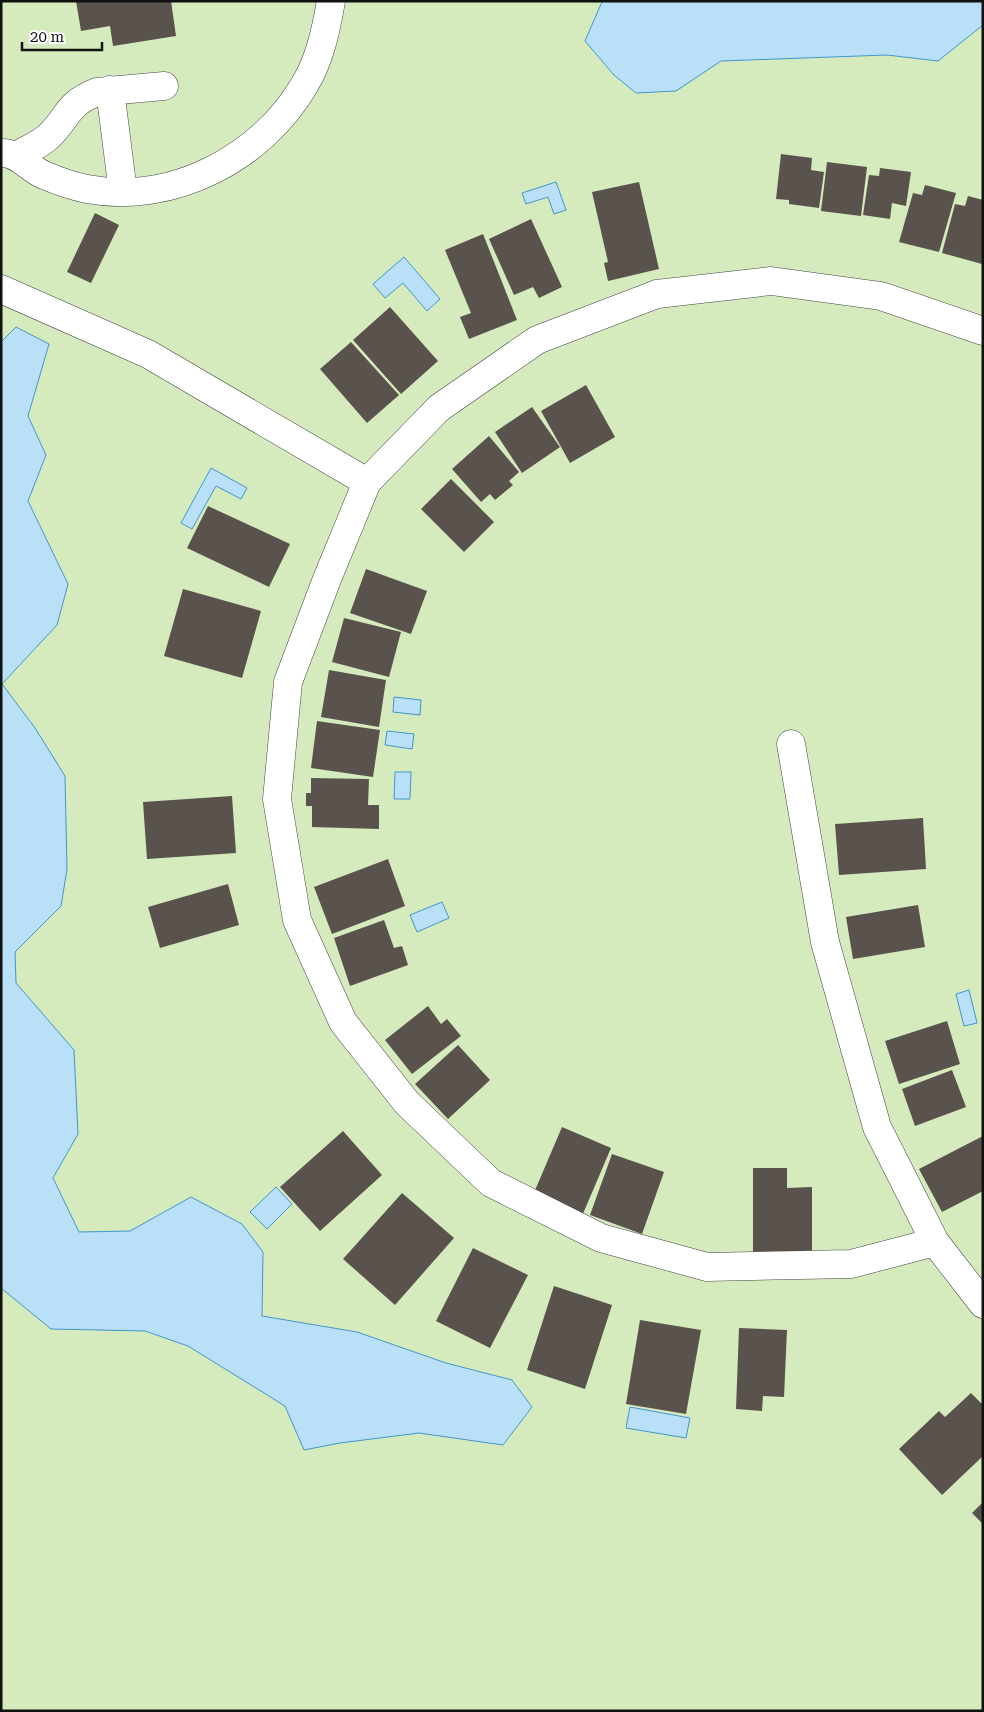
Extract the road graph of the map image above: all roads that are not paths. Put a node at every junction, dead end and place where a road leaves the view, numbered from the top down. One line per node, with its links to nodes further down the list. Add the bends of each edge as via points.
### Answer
1 (330, 1): 5 (street, via 326,29 306,83 272,129 225,164 199,177 162,187)
2 (164, 86): 3 (street)
3 (110, 90): 4 (street, via 97,92 77,102 50,136 37,146); 5 (street)
4 (9, 155): 5 (street, via 57,180 88,189)
5 (123, 192)
6 (1, 289): 8 (street, via 148,354)
7 (983, 331): 8 (street, via 881,296 771,281 657,294 537,340 439,408)
8 (367, 482): 10 (street, via 288,682 277,798 297,920 343,1022 407,1103 491,1183 601,1238 707,1266 851,1264)
9 (790, 744): 10 (street, via 824,942 878,1126)
10 (935, 1242): 11 (street)
11 (983, 1304)

